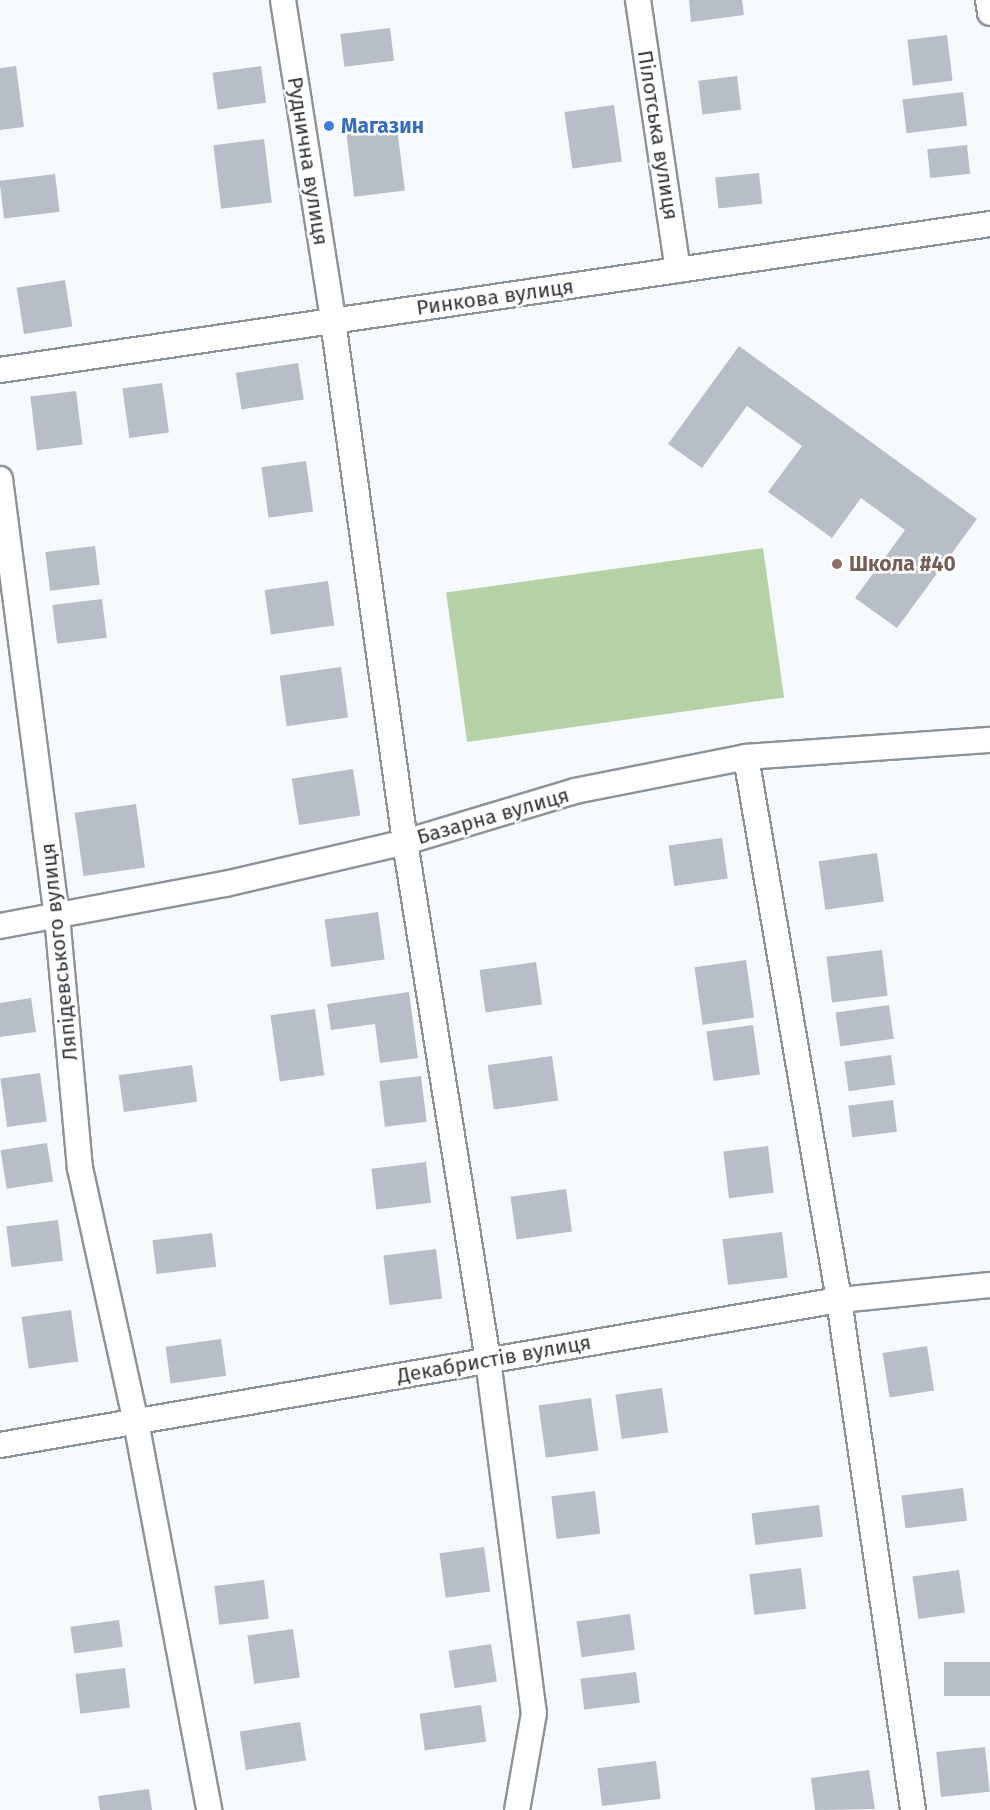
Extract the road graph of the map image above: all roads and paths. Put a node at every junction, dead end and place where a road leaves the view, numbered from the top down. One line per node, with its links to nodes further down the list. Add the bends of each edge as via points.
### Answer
1 (283, 0): 7 (street, Руднична вулиця)
2 (638, 0): 6 (street, Пілотська вулиця)
3 (988, 0): 4 (street)
4 (990, 14)
5 (990, 224): 6 (street, Ринкова вулиця)
6 (678, 270): 7 (street, Ринкова вулиця)
7 (333, 321): 8 (street, Ринкова вулиця); 12 (street, Руднична вулиця)
8 (0, 370)
9 (0, 479): 13 (street, Ляпідевського вулиця)
10 (990, 740): 11 (street, Базарна вулиця)
11 (746, 757): 12 (street, Базарна вулиця, via 575,791); 16 (street)
12 (405, 842): 13 (street, Базарна вулиця, via 225,884); 17 (street, Руднична вулиця)
13 (57, 916): 14 (street, Базарна вулиця); 18 (street, Ляпідевського вулиця, via 80,1168)
14 (0, 926)
15 (990, 1285): 16 (street, Декабристів вулиця)
16 (839, 1300): 17 (street, Декабристів вулиця); 22 (street)
17 (488, 1360): 18 (street, Декабристів вулиця); 21 (street, Руднична вулиця, via 534,1713)
18 (136, 1422): 19 (street, Декабристів вулиця); 20 (street, Ляпідевського вулиця)
19 (0, 1445)
20 (209, 1810)
21 (517, 1810)
22 (913, 1810)

